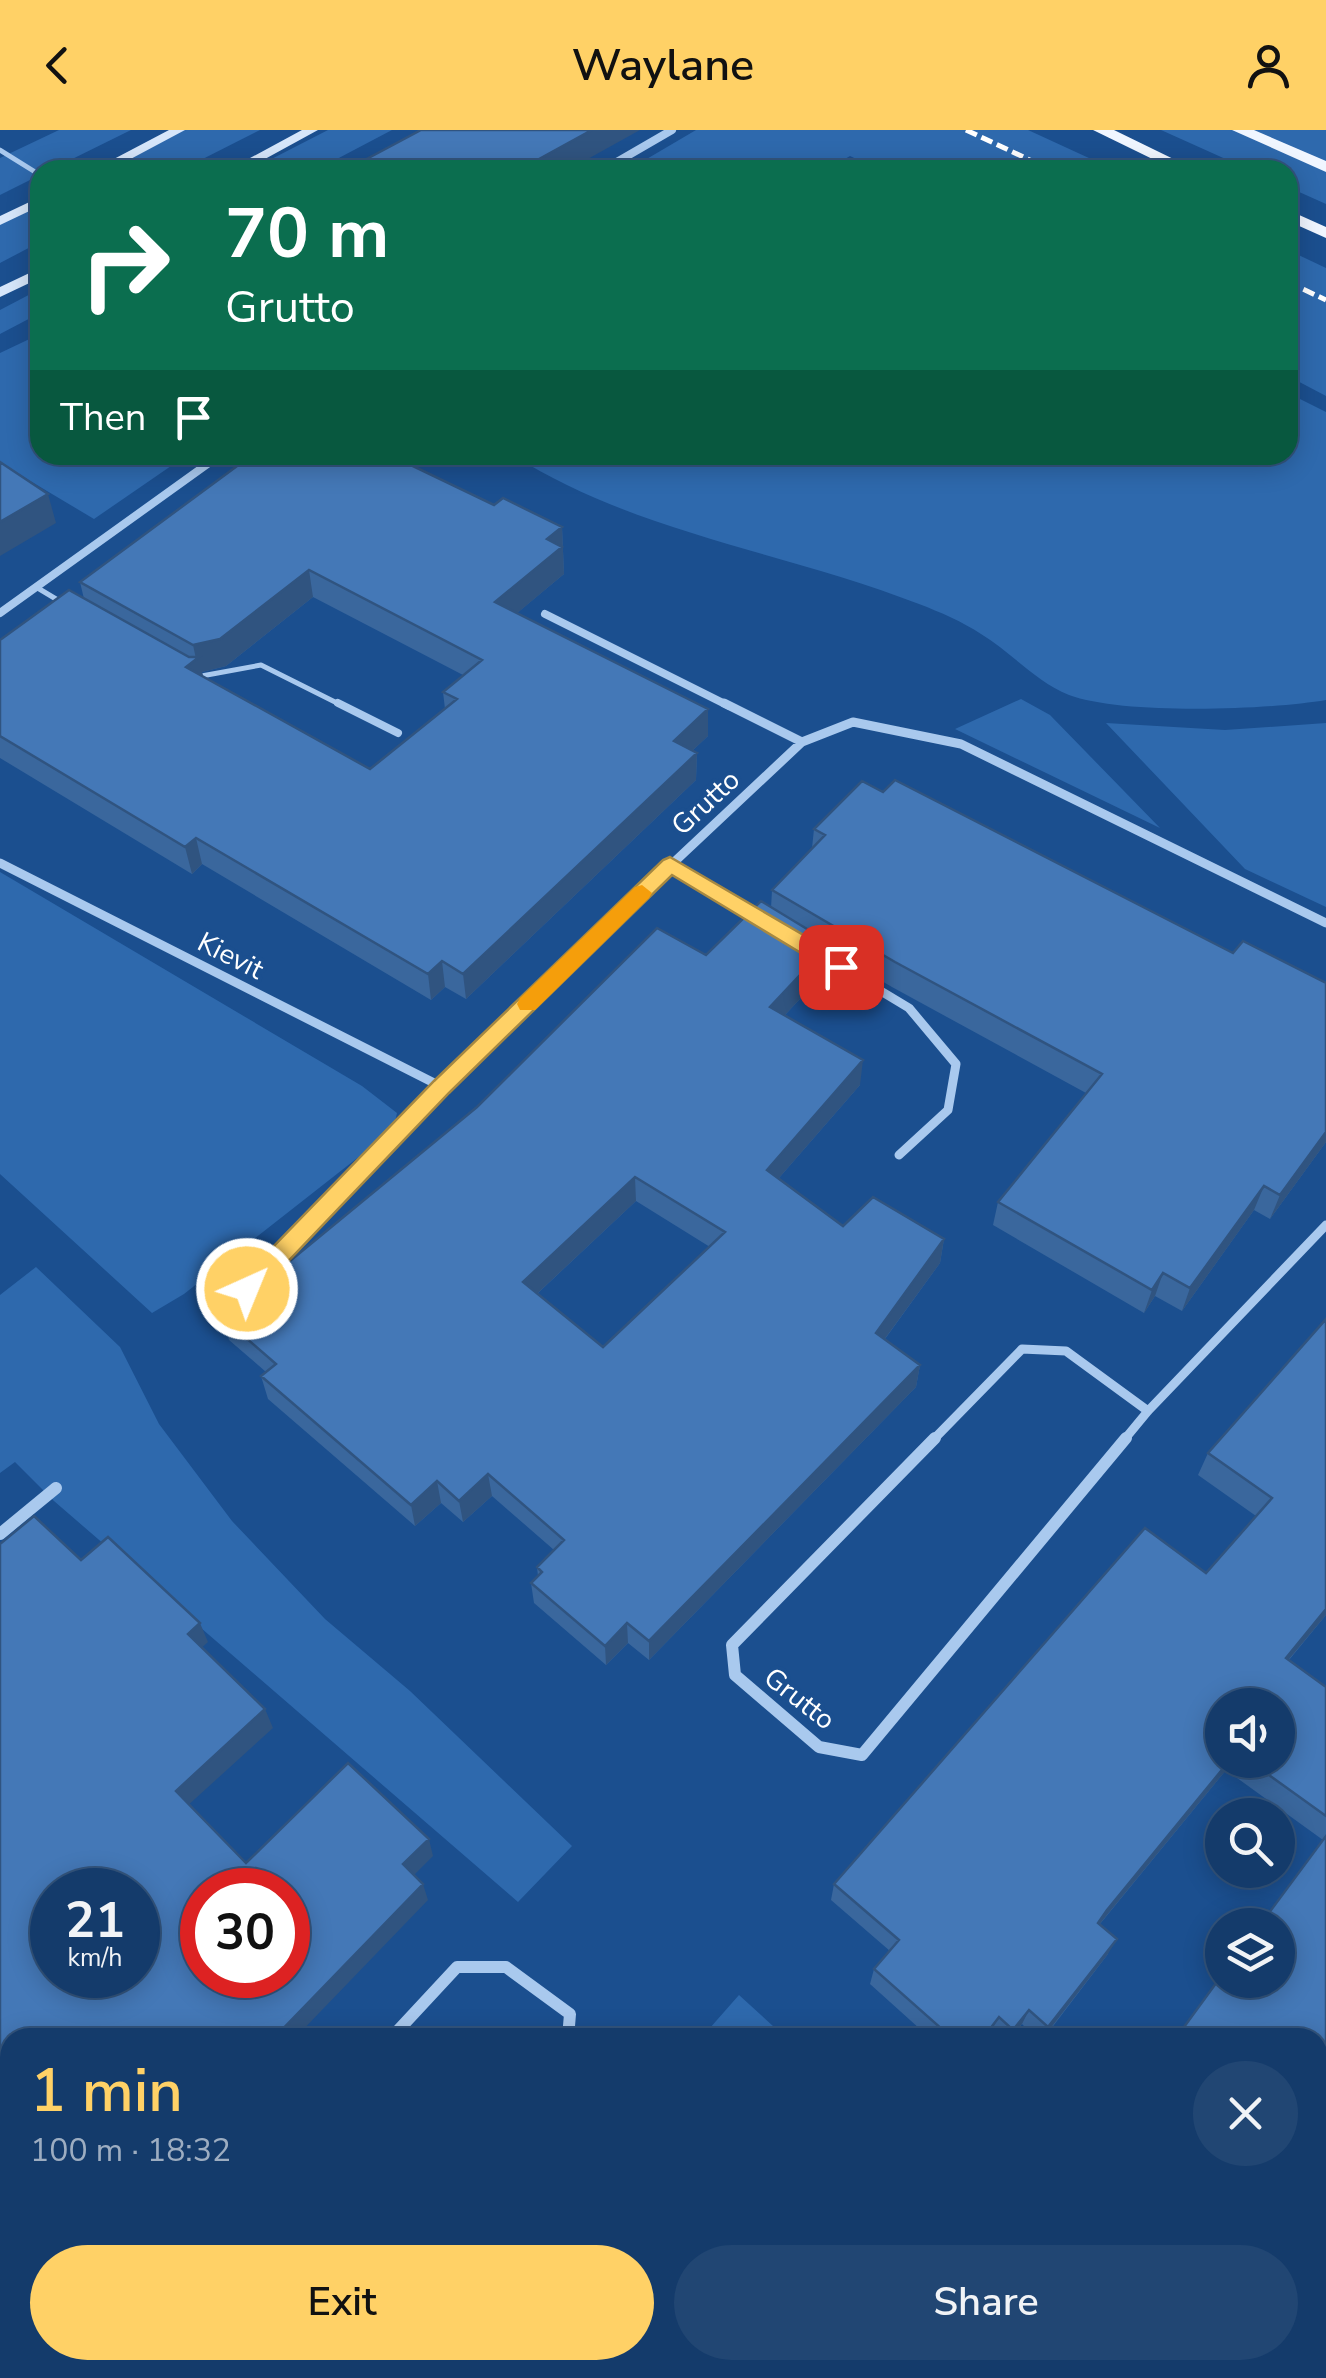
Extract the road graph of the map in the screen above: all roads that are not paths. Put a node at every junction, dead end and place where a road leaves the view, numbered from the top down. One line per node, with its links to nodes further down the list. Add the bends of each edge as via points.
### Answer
1 (179, 130): 7 (main road)
2 (312, 130): 8 (main road)
3 (672, 130): 9 (street)
4 (1101, 130): 10 (main road)
5 (1240, 130): 11 (main road)
6 (0, 150): 12 (lane)
7 (120, 160)
8 (254, 160)
9 (620, 160)
10 (1166, 160)
11 (1326, 167)
12 (30, 169)
13 (30, 206): 15 (main road)
14 (1298, 220): 16 (main road)
15 (0, 221)
16 (1326, 233)
17 (30, 277): 18 (main road)
18 (0, 293)
19 (206, 465): 20 (street)
20 (36, 588): 21 (lane); 22 (street)
21 (68, 606)
22 (0, 613)
23 (545, 614): 26 (street)
24 (182, 670): 25 (lane, via 198,679 260,665)
25 (398, 734)
26 (802, 742): 28 (street, Grutto); 29 (street, Grutto, via 852,722 962,744)
27 (0, 863): 32 (street, Kievit)
28 (670, 865): 30 (street, Grutto); 32 (street)
29 (1326, 923)
30 (773, 926)
31 (807, 946): 33 (street, via 909,1008 956,1064 948,1110)
32 (442, 1087): 35 (street)
33 (900, 1155)
34 (1325, 1228): 36 (street, Grutto)
35 (247, 1289)
36 (1148, 1411): 36 (street, Grutto, via 862,1755 818,1747 735,1676 732,1644 1022,1349 1066,1352)
37 (56, 1488): 38 (street)
38 (0, 1534)
39 (399, 2028): 40 (street, via 457,1967 506,1966 570,2014)
40 (569, 2028)

